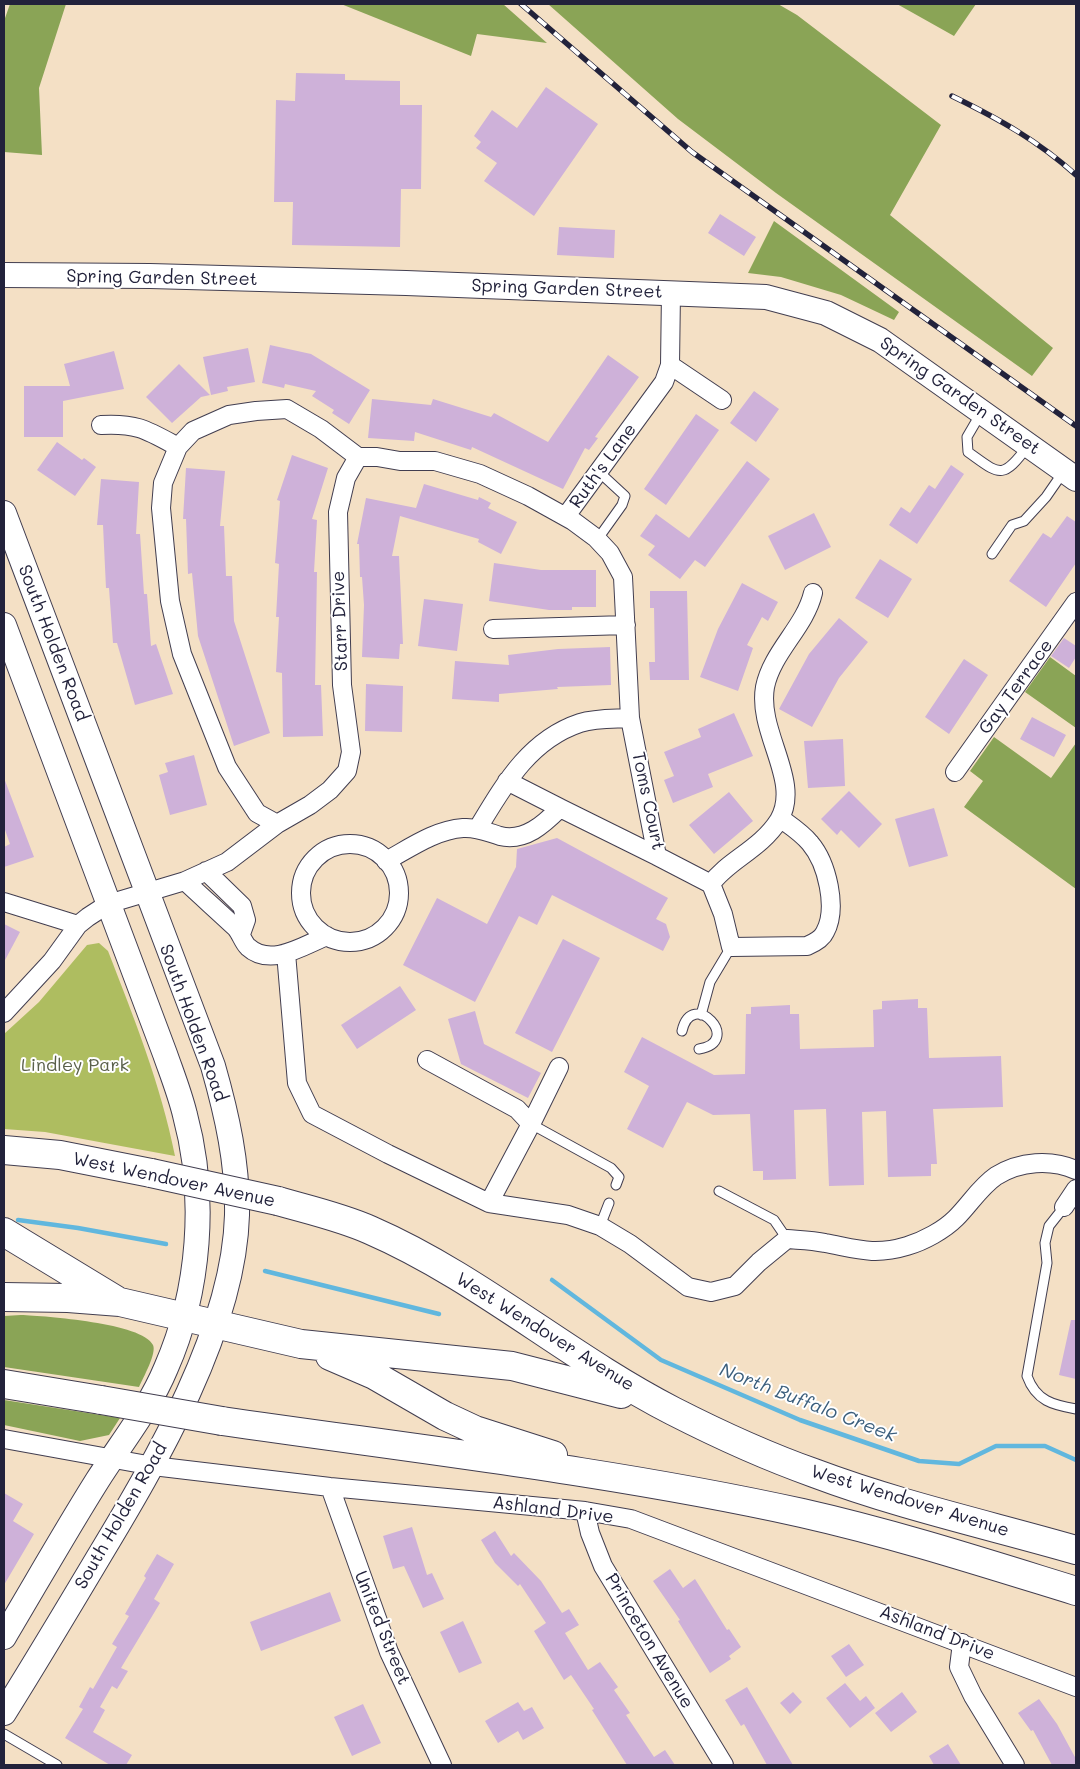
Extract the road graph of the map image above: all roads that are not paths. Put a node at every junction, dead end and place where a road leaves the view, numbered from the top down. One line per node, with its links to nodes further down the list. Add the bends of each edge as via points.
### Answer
1 (4, 275): 2 (main road, Spring Garden Street, via 150,276)
2 (671, 292): 3 (street, Ruth's Lane); 5 (main road, Spring Garden Street, via 766,297 826,313 880,340)
3 (670, 365): 4 (street); 10 (street, Ruth's Lane, via 664,382)
4 (722, 400)
5 (982, 411): 7 (main road, Spring Garden Street); 7 (lane, via 967,437 968,452 994,471 1007,470)
6 (101, 425): 8 (street, via 126,424)
7 (1028, 444): 11 (main road, Spring Garden Street)
8 (178, 447): 9 (street, via 193,431 213,420 256,411 287,409); 26 (street, via 163,483 161,508 170,601 182,654 227,767 258,813)
9 (358, 457): 13 (street, via 435,460 450,464 528,496); 26 (street, Starr Drive, via 346,478 338,512 342,676 351,752 347,771 323,795)
10 (598, 472): 13 (street, Ruth's Lane); 14 (lane, via 625,496)
11 (1070, 475): 15 (lane, via 1024,521 1012,525)
12 (4, 513): 33 (main road, South Holden Road)
13 (566, 516): 14 (street, Ruth's Lane)
14 (597, 540): 19 (street, Ruth's Lane, via 610,553 623,577)
15 (992, 554)
16 (814, 593): 25 (street, via 810,609 776,660 766,685 765,718 786,788)
17 (1076, 603): 22 (street, Gay Terrace)
18 (4, 624): 35 (main road, South Holden Road)
19 (626, 626): 20 (street); 21 (street, Toms Court)
20 (493, 629)
21 (630, 718): 23 (street, via 581,723 557,734 532,752); 28 (street, Toms Court)
22 (955, 772)
23 (507, 780): 24 (street); 27 (street)
24 (560, 808): 27 (street, via 541,828 522,835 502,836); 28 (street)
25 (780, 818): 32 (street, via 767,836 750,852 718,873); 41 (street, via 803,835 822,860 829,890 827,928 817,942 807,946)
26 (277, 824): 30 (street, Starr Drive, via 227,862)
27 (478, 828): 29 (street, via 443,831)
28 (657, 856): 32 (street, Toms Court)
29 (386, 861): 40 (street, via 396,877 400,895 396,913 386,928 372,938 354,942); 40 (street, via 362,846 344,844 326,850 312,860 303,875 301,901 308,920)
30 (206, 871): 31 (street, Starr Drive); 36 (street)
31 (185, 881): 33 (street, Starr Drive); 37 (street)
32 (711, 884): 41 (street)
33 (146, 892): 35 (street, Starr Drive); 64 (main road, South Holden Road, via 213,1066 232,1144 237,1215 234,1246)
34 (4, 902): 38 (street)
35 (108, 904): 38 (street, Starr Drive); 63 (main road, South Holden Road, via 165,1054 192,1148 196,1224 192,1284)
36 (242, 906): 37 (street); 39 (street, via 246,920)
37 (227, 919): 39 (street)
38 (78, 925): 43 (street, Starr Drive, via 52,961)
39 (241, 934): 42 (street, via 246,946 254,951 267,956)
40 (327, 936): 42 (street)
41 (731, 947): 44 (lane, via 710,982)
42 (286, 953): 55 (street, via 297,1082 312,1114)
43 (4, 1013)
44 (701, 1015): 45 (lane, via 690,1017); 46 (lane, via 712,1020 717,1030 714,1042)
45 (682, 1031)
46 (699, 1049)
47 (427, 1060): 49 (street, via 517,1109)
48 (559, 1067): 49 (street)
49 (532, 1124): 52 (lane, via 611,1168 619,1177); 55 (street)
50 (4, 1150): 68 (highway, West Wendover Avenue, bridge, via 60,1156 151,1173 278,1201 368,1229 414,1250 596,1368)
51 (1076, 1170): 60 (street, via 1042,1163 1019,1166 995,1177 948,1224 908,1246 883,1251 854,1250)
52 (616, 1185)
53 (1076, 1189): 57 (street)
54 (719, 1191): 60 (lane, via 774,1220)
55 (490, 1203): 58 (street, via 568,1215)
56 (609, 1203): 58 (lane)
57 (1064, 1206): 67 (lane, via 1050,1226 1045,1243 1047,1263 1027,1376 1040,1399)
58 (600, 1226): 60 (street, via 688,1287 711,1292 734,1286)
59 (4, 1232): 62 (highway)
60 (787, 1239)
61 (4, 1297): 62 (highway)
62 (120, 1302): 63 (highway)
63 (185, 1318): 64 (highway); 70 (main road, South Holden Road, via 158,1386)
64 (214, 1324): 65 (highway); 71 (main road, South Holden Road, via 204,1354)
65 (301, 1344): 68 (highway, via 512,1366 599,1387); 72 (highway, via 374,1375 475,1430)
66 (4, 1384): 72 (highway, bridge, via 222,1421)
67 (1076, 1409)
68 (672, 1410): 75 (highway, West Wendover Avenue, via 749,1448 815,1474)
69 (4, 1439): 70 (street, Ashland Drive)
70 (111, 1459): 71 (street, Ashland Drive); 77 (main road, South Holden Road)
71 (153, 1466): 73 (street, Ashland Drive); 80 (main road, South Holden Road)
72 (650, 1484): 76 (highway, via 803,1513)
73 (330, 1487): 74 (street, Ashland Drive); 83 (street, United Street, via 389,1652)
74 (585, 1511): 78 (street, Ashland Drive, via 631,1519 675,1534); 84 (street, Princeton Avenue, via 603,1566)
75 (1076, 1550)
76 (1076, 1590)
77 (4, 1637)
78 (962, 1643): 79 (street, Ashland Drive); 85 (street, via 959,1667)
79 (1076, 1687)
80 (4, 1713)
81 (4, 1734): 82 (lane)
82 (57, 1765)
83 (442, 1765)
84 (724, 1765)
85 (1015, 1765)

